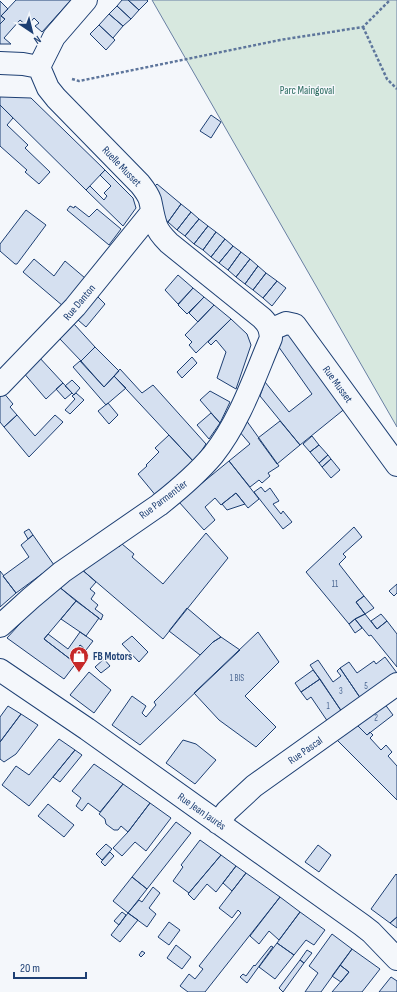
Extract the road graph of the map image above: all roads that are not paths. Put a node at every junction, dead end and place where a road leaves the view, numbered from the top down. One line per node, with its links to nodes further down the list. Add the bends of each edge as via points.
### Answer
1 (86, 0): 3 (street, via 54,37)
2 (0, 63): 3 (street)
3 (39, 67): 4 (street, Ruelle Musset, via 48,88 56,98 143,188 150,199)
4 (152, 212): 5 (street, Ruelle Musset, via 156,226 169,243 262,318); 6 (street, Rue Danton, via 75,307)
5 (270, 330): 7 (street, Rue Musset, via 286,323 295,324); 8 (street, Rue Parmentier, via 271,338 241,409 213,455 174,493 62,572)
6 (0, 385)
7 (397, 465)
8 (0, 626)
9 (0, 670): 11 (street, Rue Jean Jaurès, via 88,729)
10 (397, 684): 11 (street, Rue Pascal, via 254,786)
11 (218, 823): 12 (street, Rue Jean Jaurès, via 362,925)
12 (397, 959)

